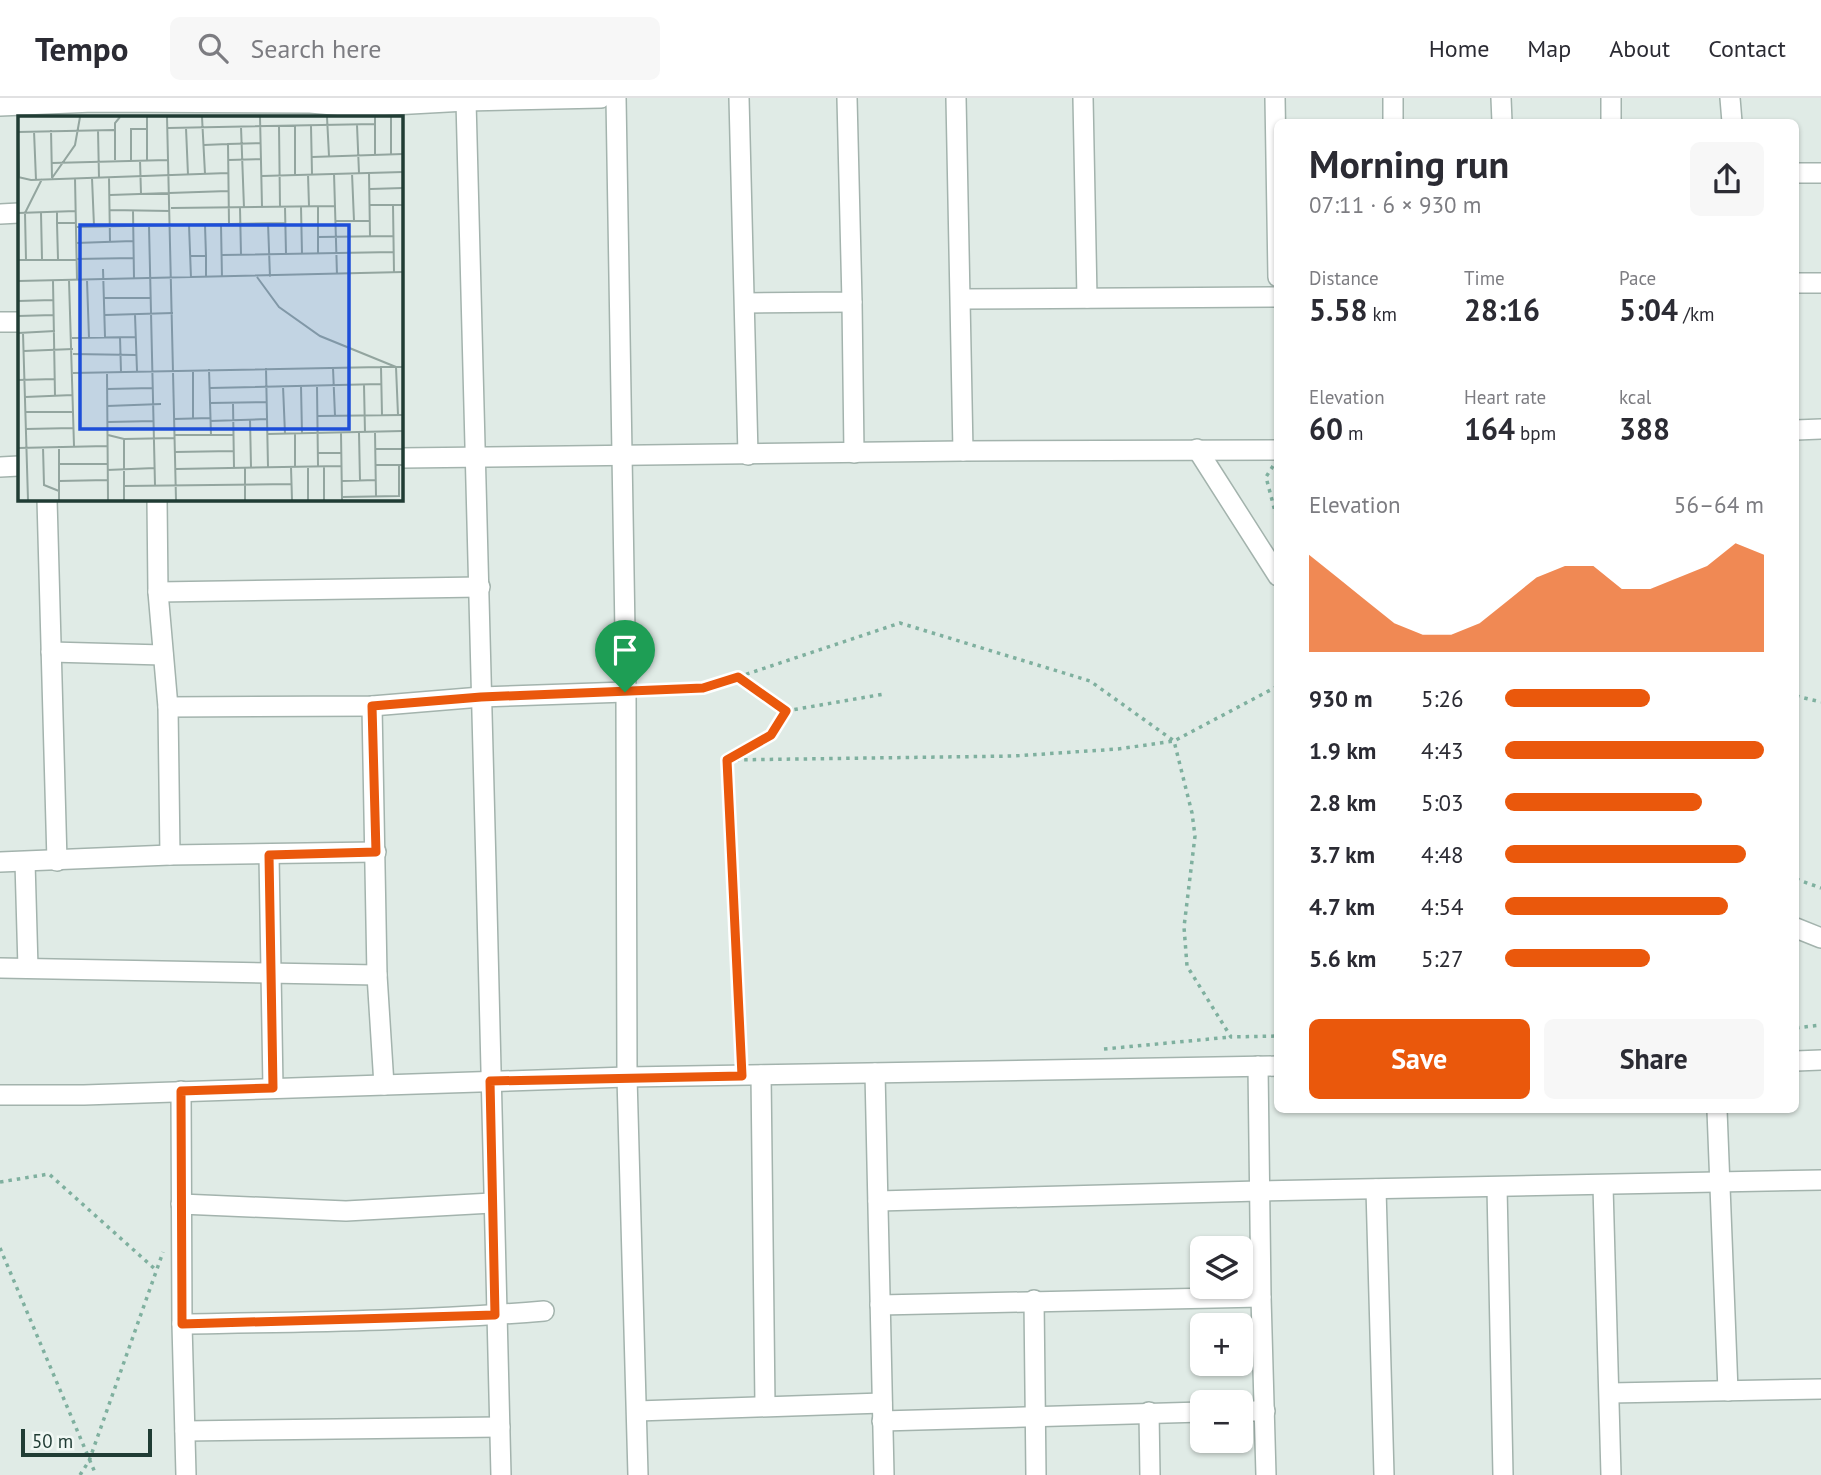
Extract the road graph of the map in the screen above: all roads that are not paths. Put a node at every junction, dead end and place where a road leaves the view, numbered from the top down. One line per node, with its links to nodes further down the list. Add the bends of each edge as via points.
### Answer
1 (601, 98): 13 (street)
2 (616, 98): 42 (street)
3 (739, 98): 32 (street)
4 (847, 98): 31 (street)
5 (956, 98): 30 (street)
6 (1083, 98): 29 (street)
7 (1275, 98): 17 (street)
8 (1392, 98): 18 (street)
9 (1501, 98): 19 (street)
10 (1611, 98): 20 (street)
11 (1730, 98): 21 (street)
12 (93, 100): 14 (street); 15 (street)
13 (466, 101): 16 (street); 41 (street)
14 (0, 106)
15 (205, 106): 16 (street, via 310,103)
16 (356, 107)
17 (1275, 119)
18 (1393, 119)
19 (1502, 119)
20 (1611, 119)
21 (1732, 119)
22 (1799, 173): 23 (street)
23 (1821, 173)
24 (18, 213): 25 (street)
25 (0, 214)
26 (1799, 283): 27 (street)
27 (1821, 283)
28 (1274, 297): 29 (street)
29 (1087, 298): 30 (street)
30 (962, 299): 39 (street)
31 (852, 302): 32 (street); 40 (street)
32 (745, 303): 43 (street)
33 (0, 322): 34 (street)
34 (18, 322)
35 (1821, 429): 36 (street)
36 (1799, 430)
37 (1197, 449): 38 (street); 39 (street); 49 (street)
38 (1274, 450)
39 (964, 451): 40 (street)
40 (854, 453): 43 (street)
41 (478, 455): 42 (street); 44 (street); 50 (street)
42 (623, 455): 43 (street); 54 (street)
43 (747, 455)
44 (402, 458)
45 (18, 466): 46 (street)
46 (0, 467)
47 (47, 500): 52 (street)
48 (157, 500): 51 (street)
49 (1274, 570)
50 (480, 587): 51 (street); 55 (street)
51 (158, 592): 53 (street)
52 (51, 652): 53 (street); 61 (street)
53 (163, 655): 57 (street)
54 (625, 692): 55 (street); 76 (street)
55 (481, 697): 56 (street); 77 (street)
56 (372, 706): 57 (street); 58 (street)
57 (167, 707): 59 (street)
58 (376, 852): 60 (street); 69 (street)
59 (170, 855): 60 (street); 61 (street)
60 (269, 855): 68 (street)
61 (57, 861): 63 (street)
62 (0, 862): 63 (street)
63 (25, 862): 67 (street)
64 (1799, 929): 65 (street)
65 (1821, 938)
66 (0, 968): 67 (street)
67 (28, 968): 68 (street)
68 (271, 973): 69 (street); 79 (street)
69 (377, 975): 78 (street)
70 (1821, 1060): 71 (street)
71 (1799, 1061)
72 (1258, 1066): 73 (street); 74 (street); 88 (street)
73 (1274, 1066)
74 (874, 1073): 75 (street); 89 (street)
75 (752, 1075): 76 (street); 101 (street)
76 (627, 1077): 77 (street); 102 (street)
77 (490, 1081): 78 (street); 90 (street)
78 (383, 1085): 79 (street)
79 (273, 1088): 80 (street)
80 (181, 1091): 81 (street); 91 (street)
81 (0, 1095)
82 (1717, 1113): 84 (street)
83 (1821, 1180): 84 (street)
84 (1720, 1183): 85 (street); 99 (street)
85 (1603, 1186): 86 (street); 100 (street)
86 (1497, 1187): 87 (street); 119 (street)
87 (1376, 1189): 88 (street); 118 (street)
88 (1259, 1191): 89 (street); 92 (street)
89 (878, 1202): 94 (street)
90 (492, 1203): 91 (street, via 346,1211); 96 (street)
91 (181, 1204): 97 (street)
92 (1261, 1297): 93 (street); 104 (street)
93 (1034, 1300): 94 (street); 108 (street)
94 (880, 1305): 105 (street)
95 (544, 1311): 96 (street)
96 (495, 1315): 97 (street); 109 (street)
97 (182, 1324): 110 (street)
98 (1821, 1389): 99 (street)
99 (1728, 1391): 100 (street)
100 (1609, 1393): 120 (street)
101 (765, 1405): 102 (street); 105 (street)
102 (637, 1411): 113 (street)
103 (1253, 1411): 104 (street)
104 (1265, 1411): 117 (street)
105 (882, 1412): 108 (street); 114 (street)
106 (1149, 1412): 107 (street); 108 (street); 116 (street)
107 (1190, 1412)
108 (1035, 1415): 115 (street)
109 (500, 1427): 110 (street); 112 (street)
110 (185, 1431): 111 (street)
111 (186, 1475)
112 (501, 1475)
113 (638, 1475)
114 (884, 1475)
115 (1036, 1475)
116 (1150, 1475)
117 (1266, 1475)
118 (1384, 1475)
119 (1503, 1475)
120 (1611, 1475)

